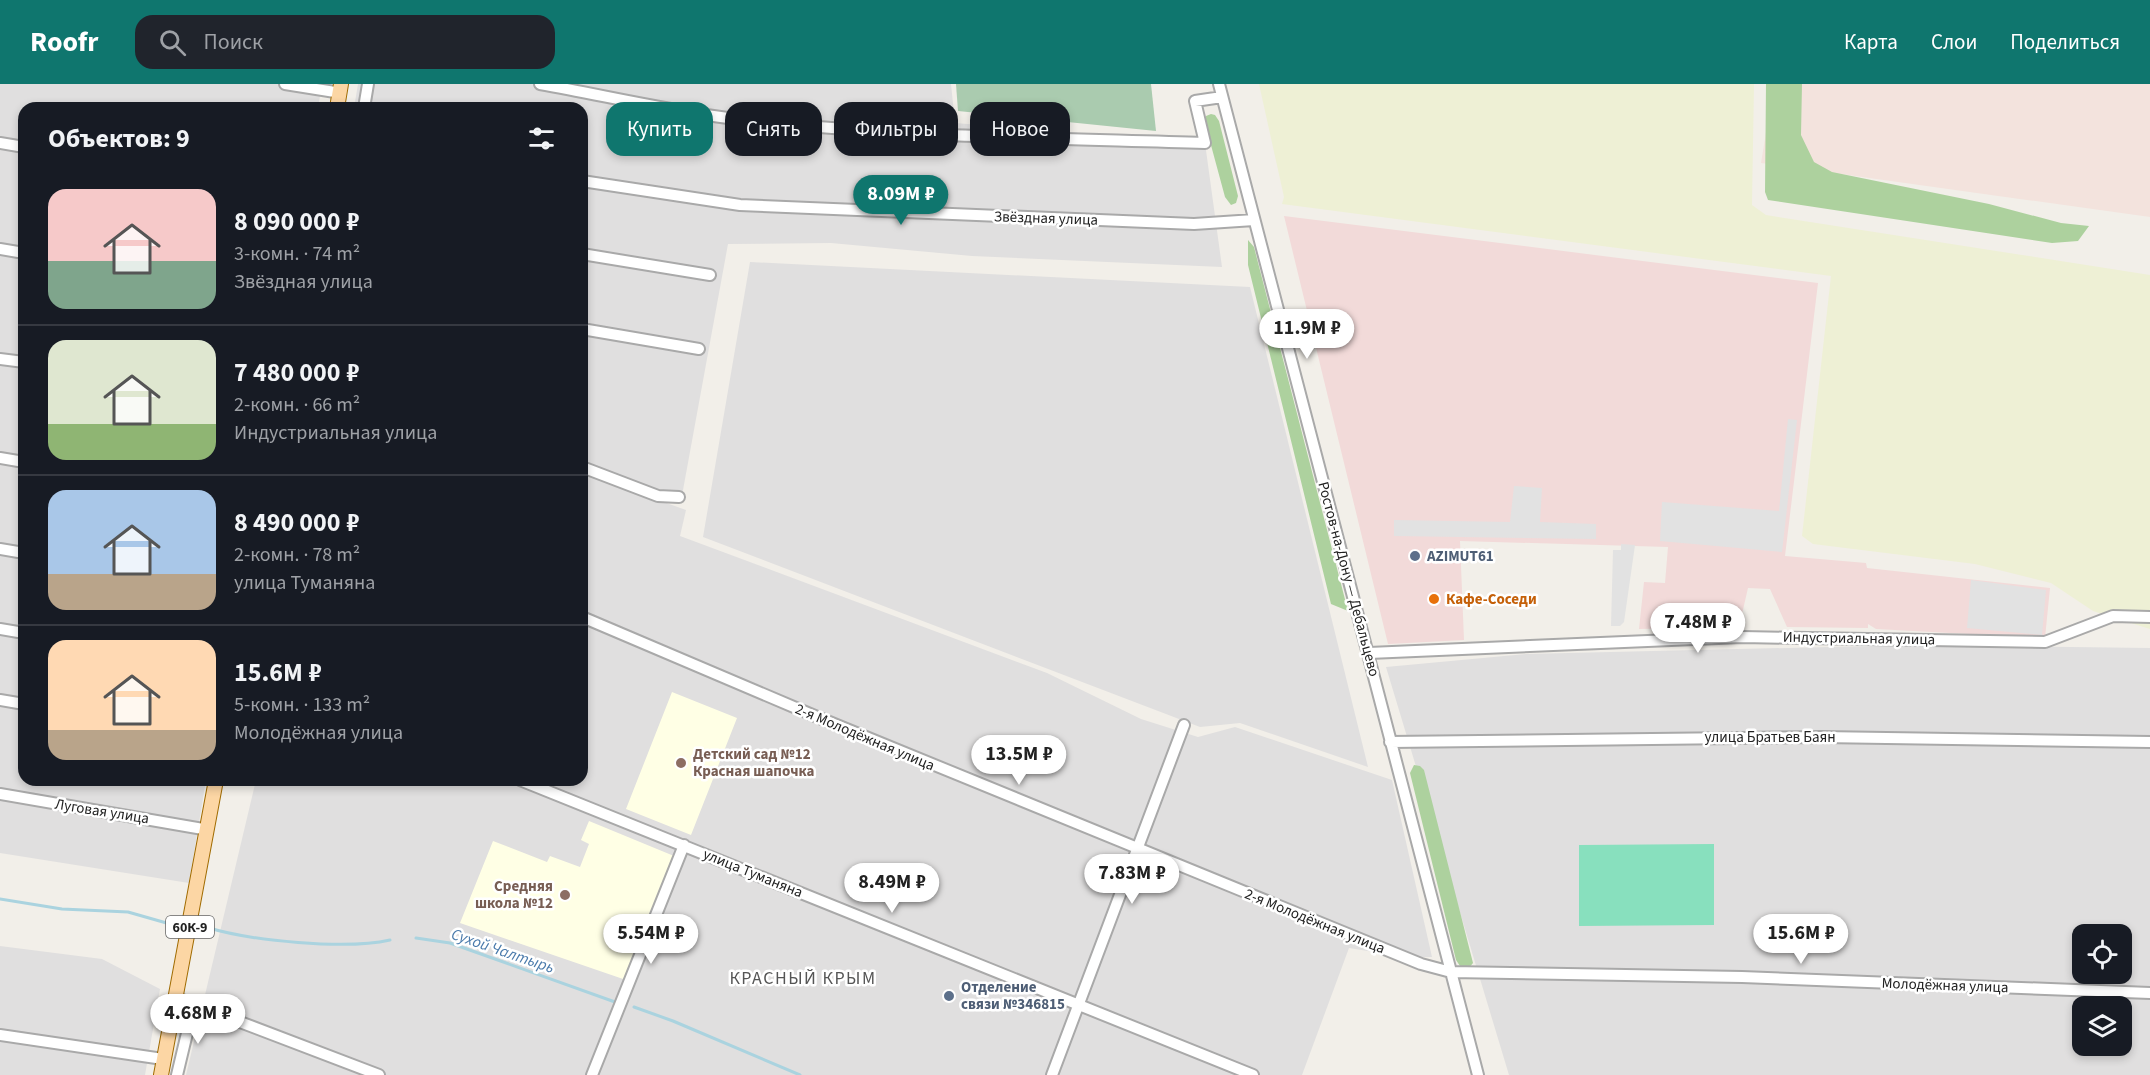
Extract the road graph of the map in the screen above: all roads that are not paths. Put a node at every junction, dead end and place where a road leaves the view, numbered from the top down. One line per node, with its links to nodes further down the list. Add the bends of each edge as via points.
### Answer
1 (285, 84): 5 (street)
2 (368, 84): 8 (street)
3 (540, 84): 6 (street, via 725,118 796,125 951,135 1205,143 1195,101)
4 (1219, 84): 6 (street, Ростов-на-Дону — Дебальцево)
5 (337, 87): 7 (main road)
6 (1222, 97): 12 (street, Ростов-на-Дону — Дебальцево)
7 (333, 102)
8 (365, 102)
9 (0, 143): 10 (street)
10 (18, 146)
11 (588, 182): 12 (street, Звёздная улица, via 740,205 1225,224)
12 (1254, 220): 31 (street, Ростов-на-Дону — Дебальцево)
13 (0, 249): 14 (street)
14 (18, 252)
15 (588, 255): 16 (street)
16 (710, 275)
17 (588, 330): 18 (street)
18 (699, 349)
19 (0, 358): 20 (street)
20 (18, 362)
21 (0, 458): 22 (street)
22 (18, 461)
23 (588, 469): 24 (street, via 658,496)
24 (680, 498)
25 (0, 549): 26 (street)
26 (18, 552)
27 (2150, 617): 31 (street, Индустриальная улица, via 2114,616 2045,642 1742,638)
28 (588, 620): 43 (street, 2-я Молодёжная улица)
29 (0, 629): 30 (street)
30 (18, 632)
31 (1369, 653): 35 (street, Ростов-на-Дону — Дебальцево)
32 (0, 700): 33 (street)
33 (18, 703)
34 (1184, 725): 43 (street)
35 (1390, 742): 36 (street, улица Братьев Баян, via 1821,737); 44 (street, Ростов-на-Дону — Дебальцево)
36 (2150, 742)
37 (210, 786): 41 (main road, 60К-9)
38 (215, 786): 46 (main road, 60К-9)
39 (535, 786): 42 (street, улица Туманяна)
40 (0, 794): 41 (street, Луговая улица)
41 (203, 829): 50 (main road, 60К-9)
42 (684, 845): 47 (street, улица Туманяна); 54 (street)
43 (1138, 850): 44 (street, 2-я Молодёжная улица, via 1421,964); 47 (street)
44 (1451, 972): 45 (street, Молодёжная улица, via 1742,977); 57 (street, Ростов-на-Дону — Дебальцево)
45 (2150, 993)
46 (177, 998): 48 (street); 51 (main road, 60К-9)
47 (1079, 1005): 55 (street); 56 (street, улица Туманяна)
48 (205, 1009): 52 (street, via 188,1029); 53 (street)
49 (0, 1035): 50 (street)
50 (163, 1059): 51 (main road, 60К-9)
51 (161, 1075)
52 (177, 1075)
53 (379, 1075)
54 (592, 1075)
55 (1052, 1075)
56 (1253, 1075)
57 (1478, 1075)

